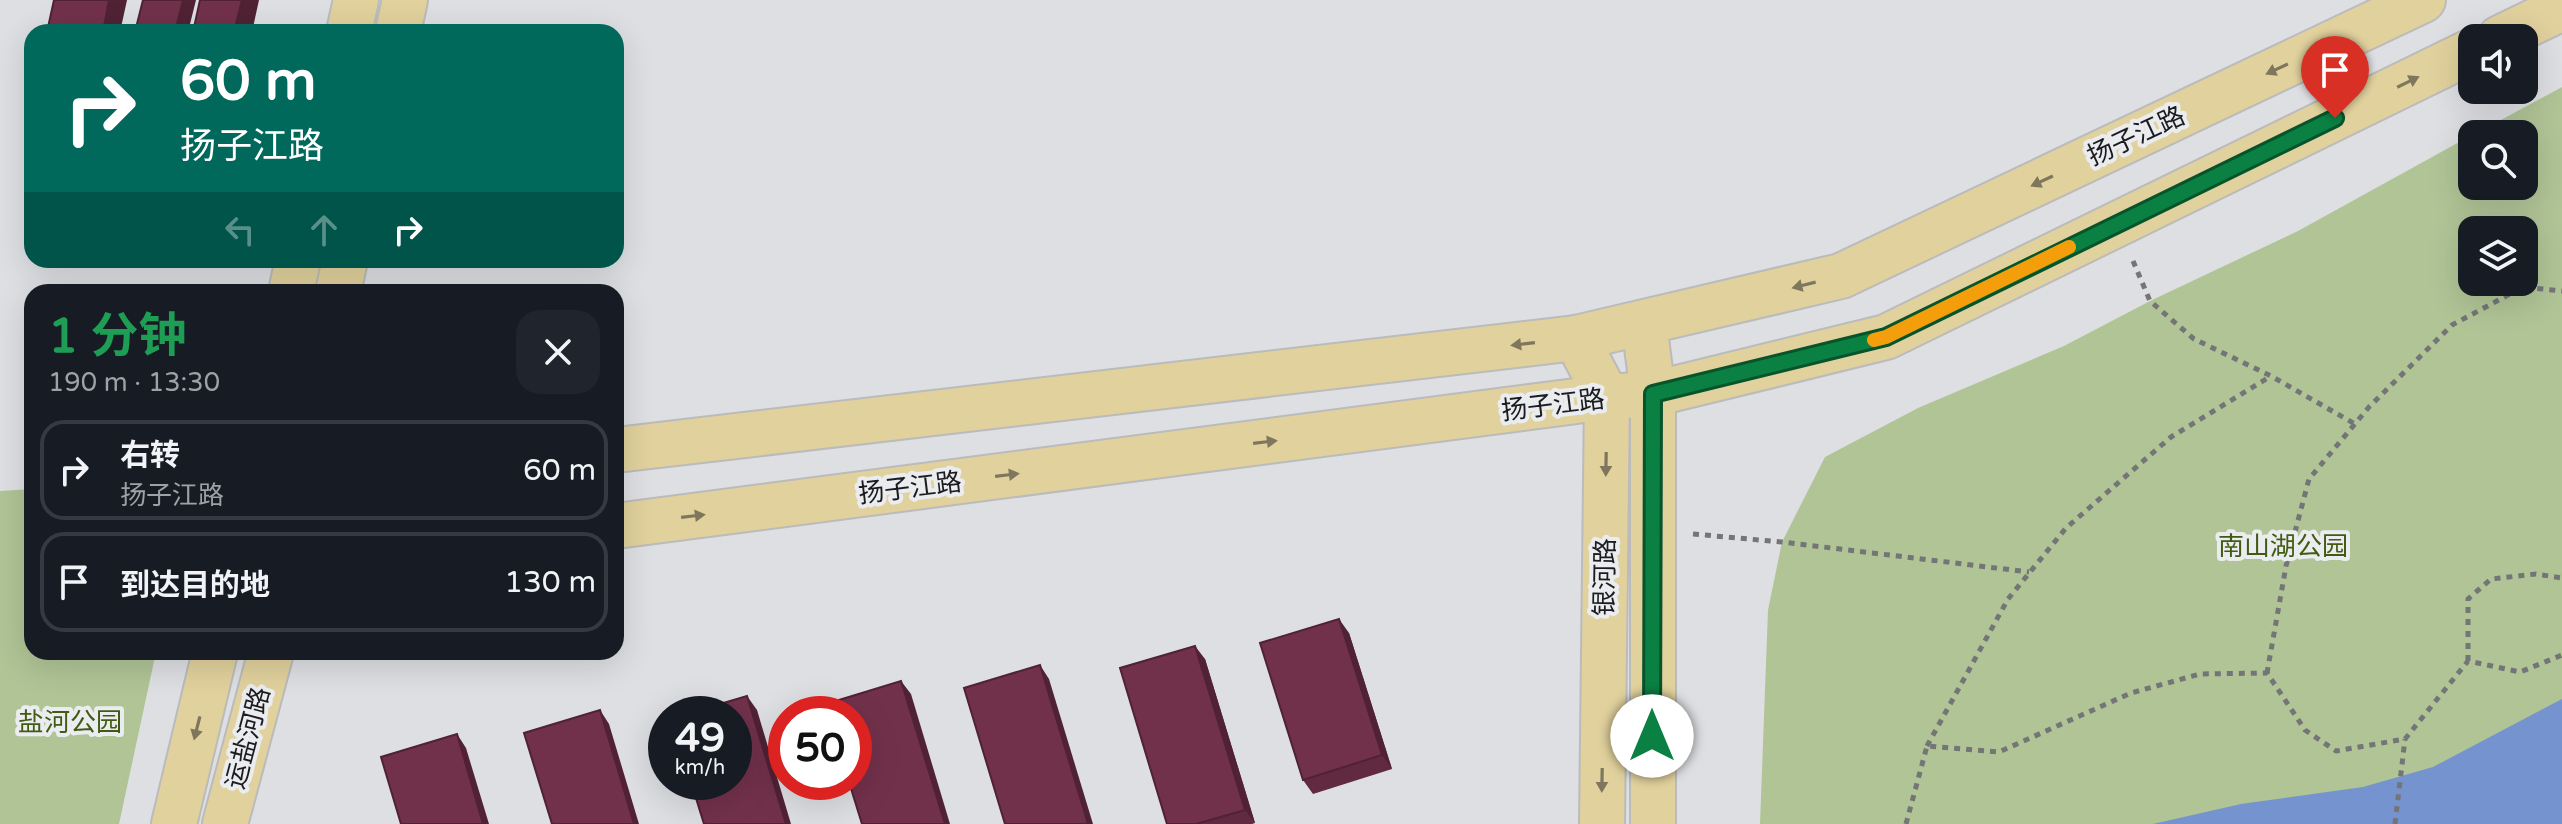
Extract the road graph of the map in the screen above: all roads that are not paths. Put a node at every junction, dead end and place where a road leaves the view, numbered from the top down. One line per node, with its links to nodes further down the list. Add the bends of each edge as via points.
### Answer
1 (356, 0): 5 (main road)
2 (405, 0): 6 (main road)
3 (2423, 0): 9 (main road, 扬子江路, one-way to 9, via 1841,276)
4 (2562, 8): 7 (main road)
5 (351, 24)
6 (400, 24)
7 (2529, 24)
8 (2458, 58): 11 (main road, 扬子江路, one-way to 8, via 1886,337)
9 (1644, 323): 10 (main road, 扬子江路); 11 (main road, 银河路)
10 (1576, 338): 12 (main road, 银河路); 13 (main road, 扬子江路, one-way to 13)
11 (1653, 394): 12 (main road, 扬子江路); 20 (main road, 银河路)
12 (1607, 397): 14 (main road, 扬子江路, one-way to 12); 19 (main road, 银河路, one-way to 19)
13 (624, 449)
14 (624, 525)
15 (213, 660): 17 (main road, 运盐河路, one-way to 17)
16 (269, 660): 18 (main road, 运盐河路)
17 (174, 824)
18 (225, 824)
19 (1602, 824)
20 (1653, 824)

